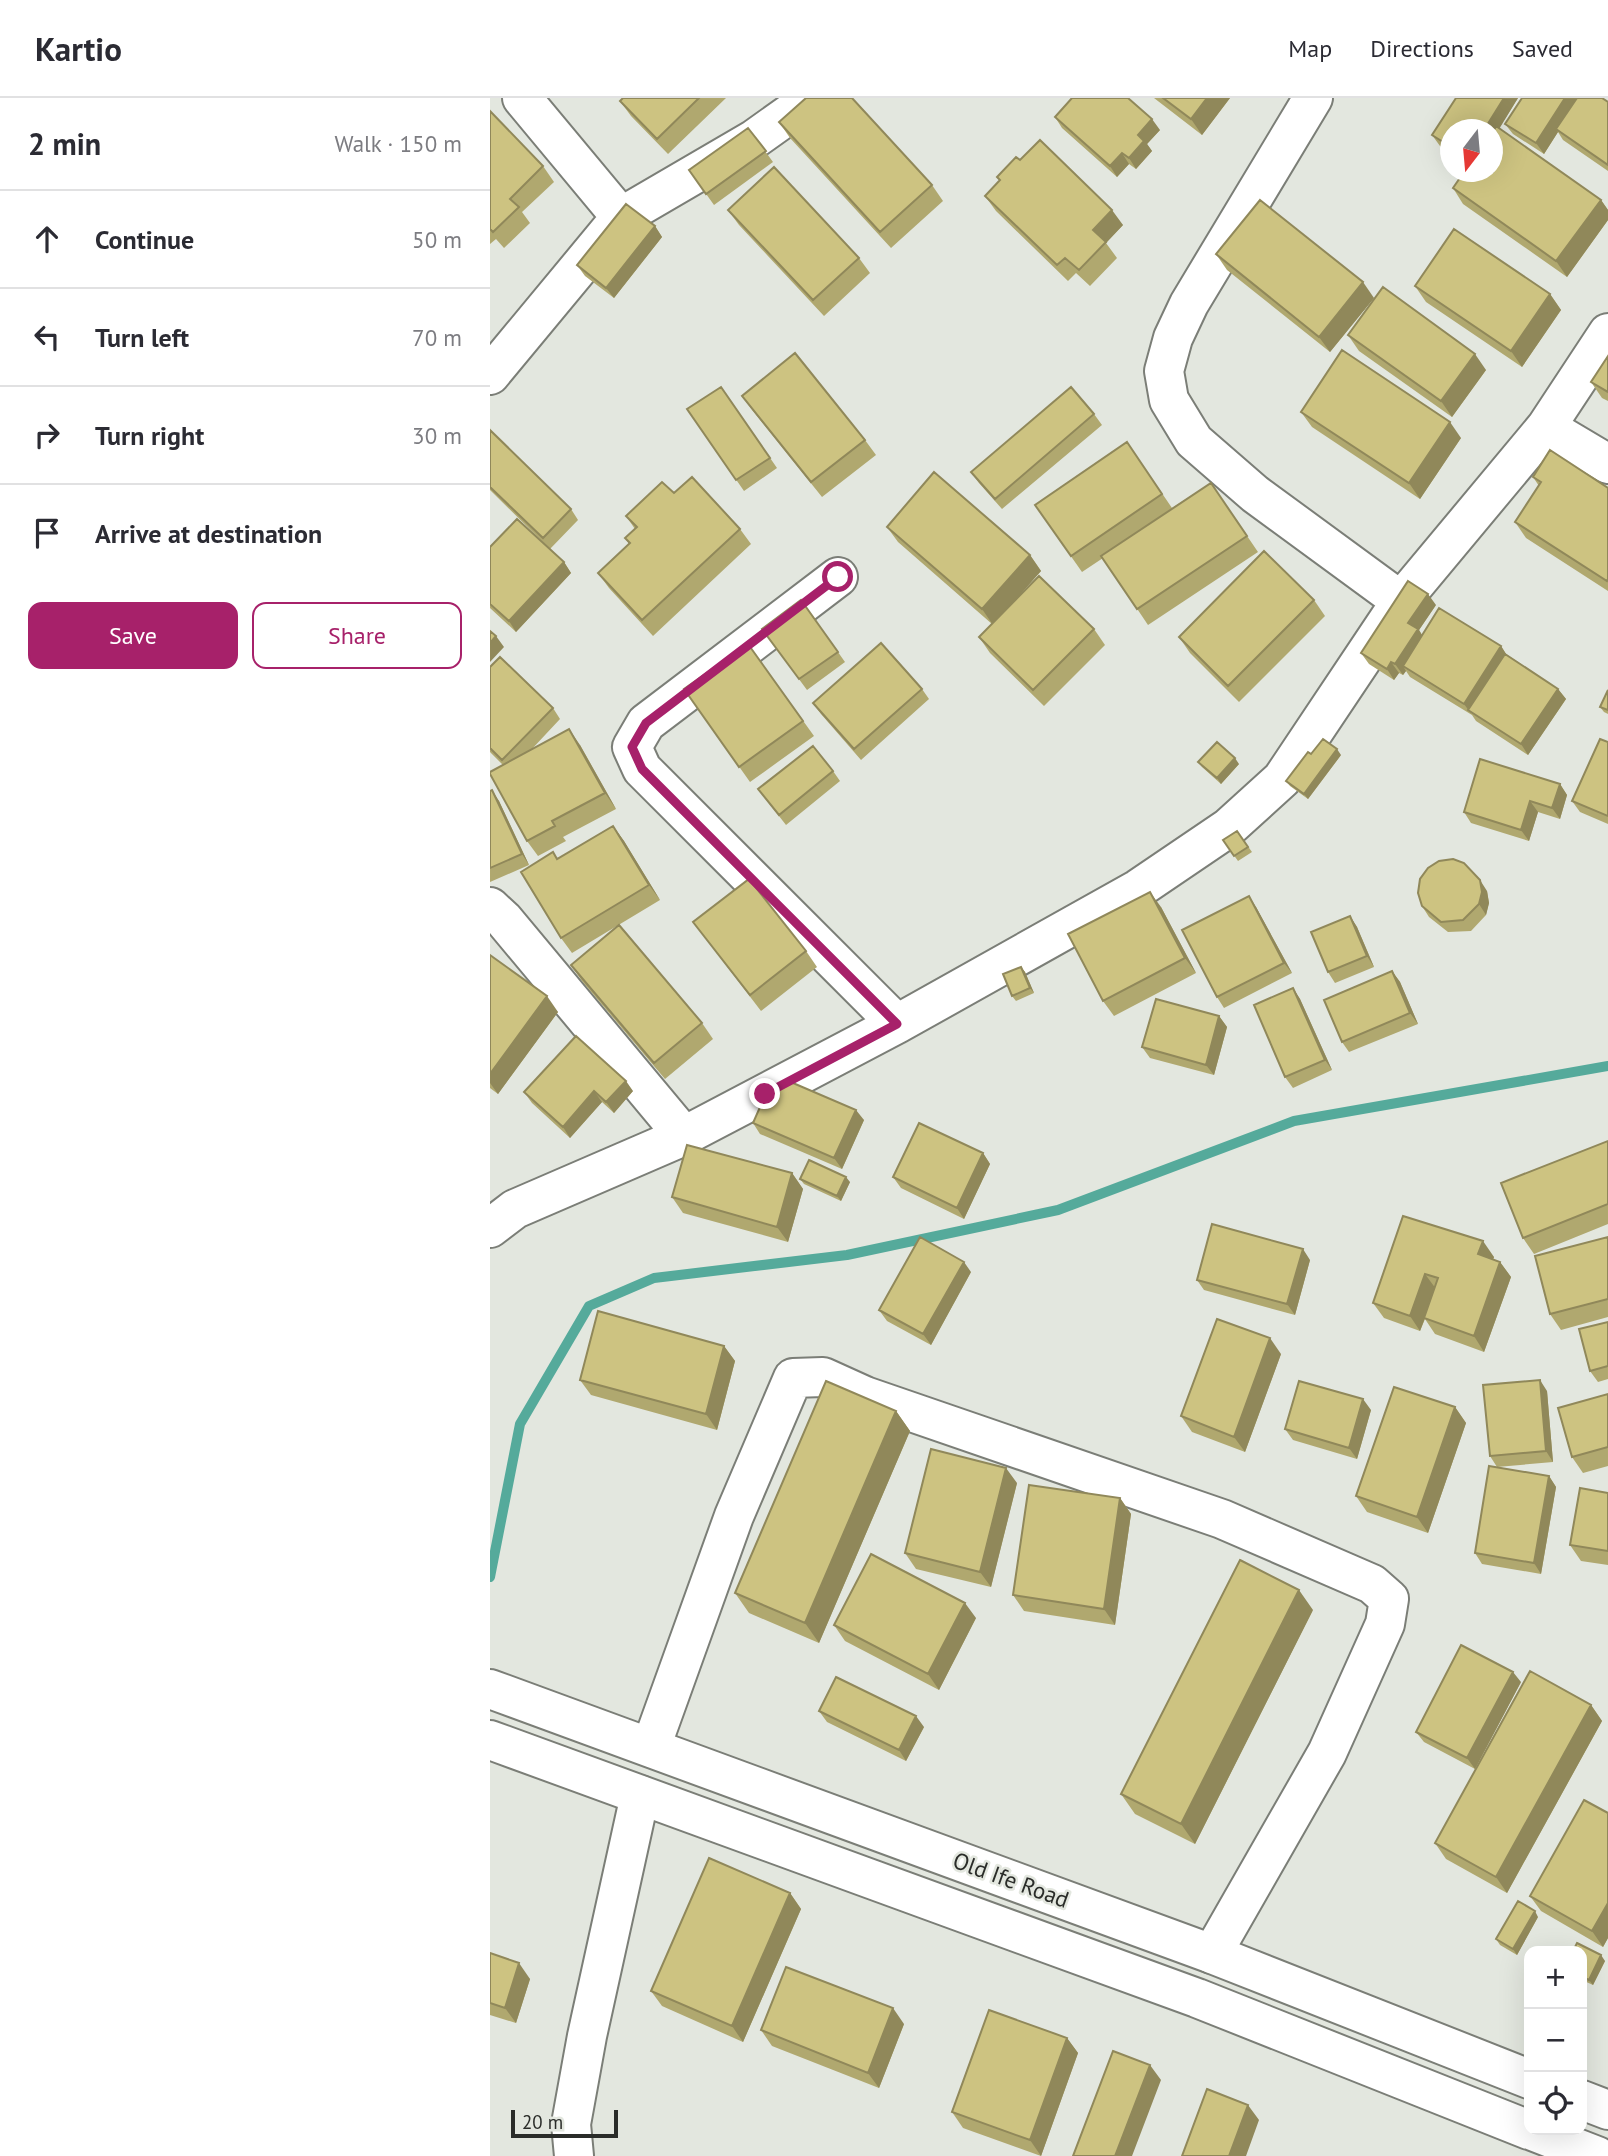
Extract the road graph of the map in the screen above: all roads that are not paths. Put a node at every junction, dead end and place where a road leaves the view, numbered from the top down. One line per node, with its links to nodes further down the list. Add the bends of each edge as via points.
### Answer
1 (522, 98): 4 (street)
2 (812, 98): 4 (street, via 753,140)
3 (1313, 98): 10 (street, via 1189,304 1164,372 1169,400 1194,440 1255,494)
4 (621, 217): 6 (street)
5 (1608, 333): 7 (street)
6 (490, 375)
7 (1546, 427): 8 (street); 10 (street)
8 (1608, 464)
9 (838, 577): 12 (street, via 646,723 632,747 642,769)
10 (1401, 601): 12 (street, via 1282,779 1228,828 1138,889)
11 (490, 907): 13 (street)
12 (897, 1024): 13 (street)
13 (684, 1136): 14 (street, via 514,1209)
14 (490, 1228)
15 (490, 1689): 17 (street, Old Ife Road)
16 (490, 1740): 18 (street, Old Ife Road)
17 (651, 1747): 19 (street, Old Ife Road); 19 (street, via 734,1516 793,1378 823,1377 1222,1520 1372,1584 1390,1599 1385,1624 1328,1753)
18 (640, 1795): 23 (street, Old Ife Road, via 1197,1998); 27 (street, via 571,2124)
19 (1212, 1954): 20 (street, Old Ife Road)
20 (1490, 2063): 21 (street, Old Ife Road); 23 (street)
21 (1524, 2077)
22 (1587, 2101): 24 (street)
23 (1472, 2107): 25 (street, Old Ife Road)
24 (1608, 2110)
25 (1524, 2128)
26 (1543, 2135): 28 (street, Old Ife Road)
27 (574, 2156)
28 (1597, 2156)

